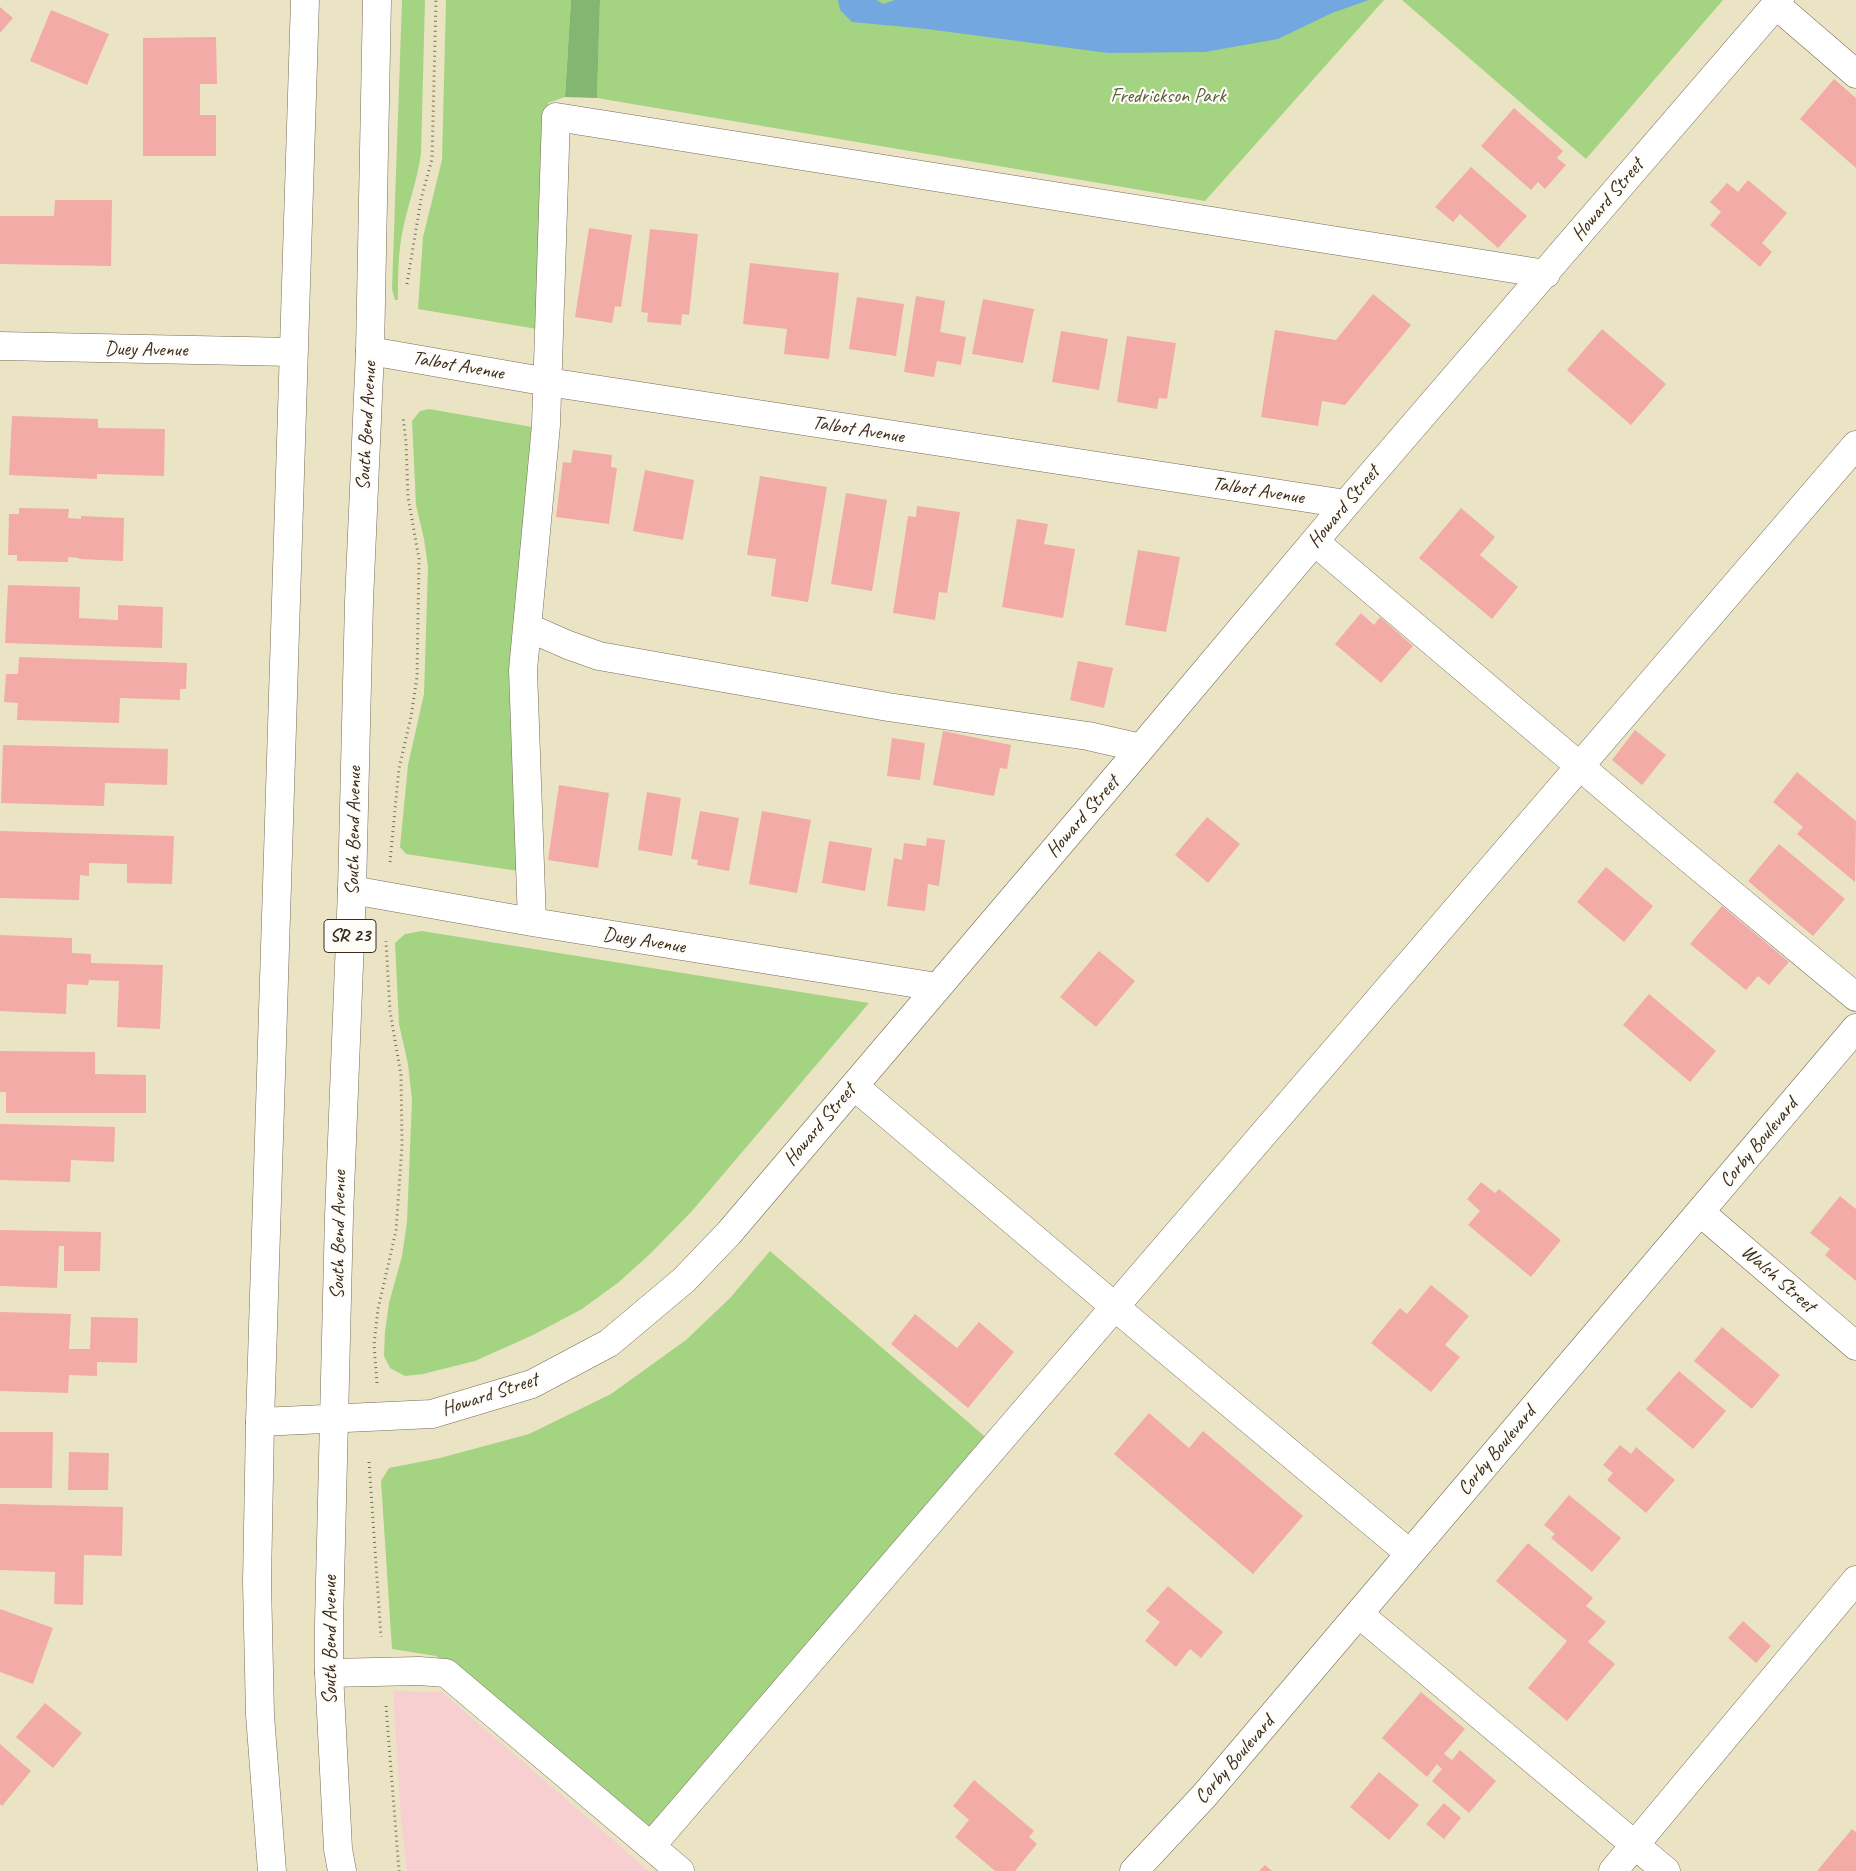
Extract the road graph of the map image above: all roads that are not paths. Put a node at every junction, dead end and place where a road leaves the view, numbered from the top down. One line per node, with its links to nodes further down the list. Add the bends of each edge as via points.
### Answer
1 (305, 0): 8 (street)
2 (378, 0): 7 (street, South Bend Avenue / SR 23)
3 (1778, 3): 4 (street); 5 (street, Howard Street)
4 (1856, 74)
5 (1546, 274): 9 (street, via 556,117); 11 (street, Howard Street)
6 (0, 346): 8 (street, Duey Avenue)
7 (370, 351): 9 (street, Talbot Avenue); 16 (street, South Bend Avenue / SR 23, via 359,602)
8 (293, 352): 26 (street)
9 (548, 382): 11 (street, Talbot Avenue); 13 (street)
10 (1856, 445): 15 (street)
11 (1346, 504): 12 (street, Howard Street)
12 (1315, 542): 14 (street, Howard Street); 15 (street)
13 (527, 627): 14 (street, via 599,656 888,706 1088,736); 17 (street, via 523,670)
14 (1141, 748): 18 (street, Howard Street)
15 (1580, 766): 19 (street); 23 (street)
16 (352, 890): 17 (street, Duey Avenue); 25 (street, South Bend Avenue / SR 23, via 339,1216)
17 (532, 922): 18 (street, Duey Avenue)
18 (937, 987): 21 (street, Howard Street)
19 (1856, 996)
20 (1856, 1028): 22 (street, Corby Boulevard)
21 (854, 1086): 23 (street); 25 (street, Howard Street, via 729,1233 684,1280 609,1343 532,1384 432,1414)
22 (1700, 1212): 24 (street, Walsh Street); 27 (street, Corby Boulevard)
23 (1115, 1308): 27 (street); 32 (street)
24 (1856, 1346)
25 (336, 1418): 26 (street, Howard Street); 30 (street, South Bend Avenue / SR 23)
26 (260, 1422): 33 (street, via 257,1582 260,1715)
27 (1409, 1553): 29 (street, Corby Boulevard)
28 (1856, 1580): 31 (street)
29 (1359, 1614): 31 (street); 36 (street, Corby Boulevard, via 1204,1796)
30 (329, 1673): 32 (street, via 446,1672); 34 (street, South Bend Avenue / SR 23)
31 (1635, 1844): 37 (street); 38 (street)
32 (651, 1846): 35 (street)
33 (272, 1871)
34 (342, 1871)
35 (680, 1871)
36 (1134, 1871)
37 (1613, 1871)
38 (1666, 1871)

